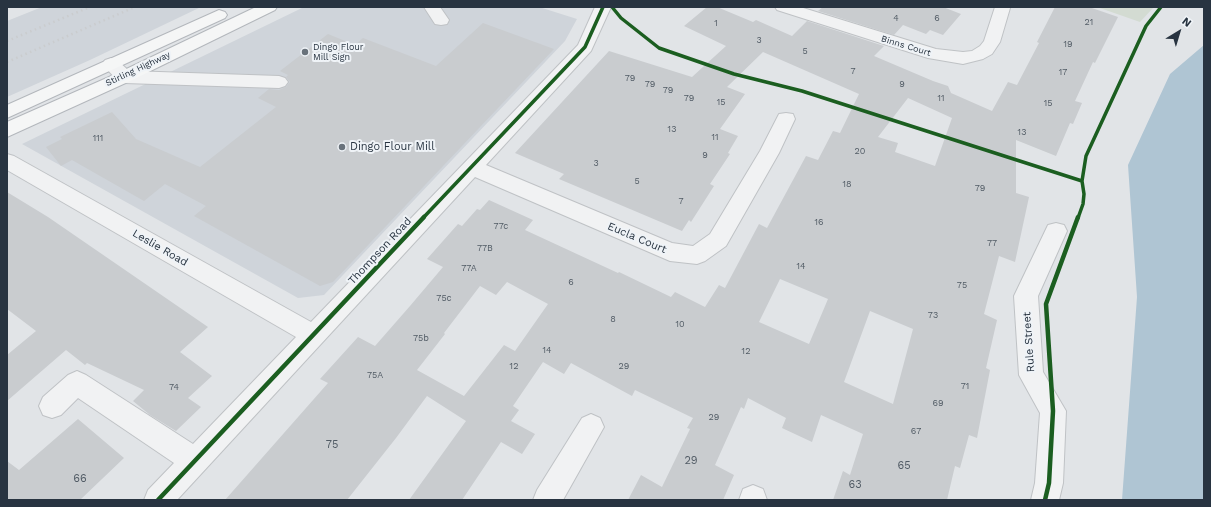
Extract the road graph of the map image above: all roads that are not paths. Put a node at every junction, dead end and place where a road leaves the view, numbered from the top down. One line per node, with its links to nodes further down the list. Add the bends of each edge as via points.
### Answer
1 (235, 7): 6 (highway, Stirling Highway)
2 (269, 7): 7 (highway, Stirling Highway)
3 (603, 7): 13 (street, Thompson Road, via 585,47)
4 (783, 7): 5 (street, Binns Court, via 934,54 963,58 986,50 996,32)
5 (1002, 8)
6 (111, 64): 7 (street); 9 (highway, Stirling Highway)
7 (124, 76): 8 (street); 11 (highway, Stirling Highway)
8 (279, 82)
9 (7, 112)
10 (786, 119): 13 (street, Eucla Court, via 718,240 697,255 670,252)
11 (7, 130)
12 (7, 161): 15 (street, Leslie Road)
13 (472, 167): 15 (street, Thompson Road)
14 (1056, 231): 21 (street, Rule Street, via 1026,296 1031,375 1053,411)
15 (313, 335): 18 (street, Thompson Road)
16 (52, 406): 18 (street, via 77,383)
17 (591, 427): 20 (street)
18 (195, 461): 19 (street, Thompson Road)
19 (158, 500)
20 (547, 500)
21 (1046, 500)

